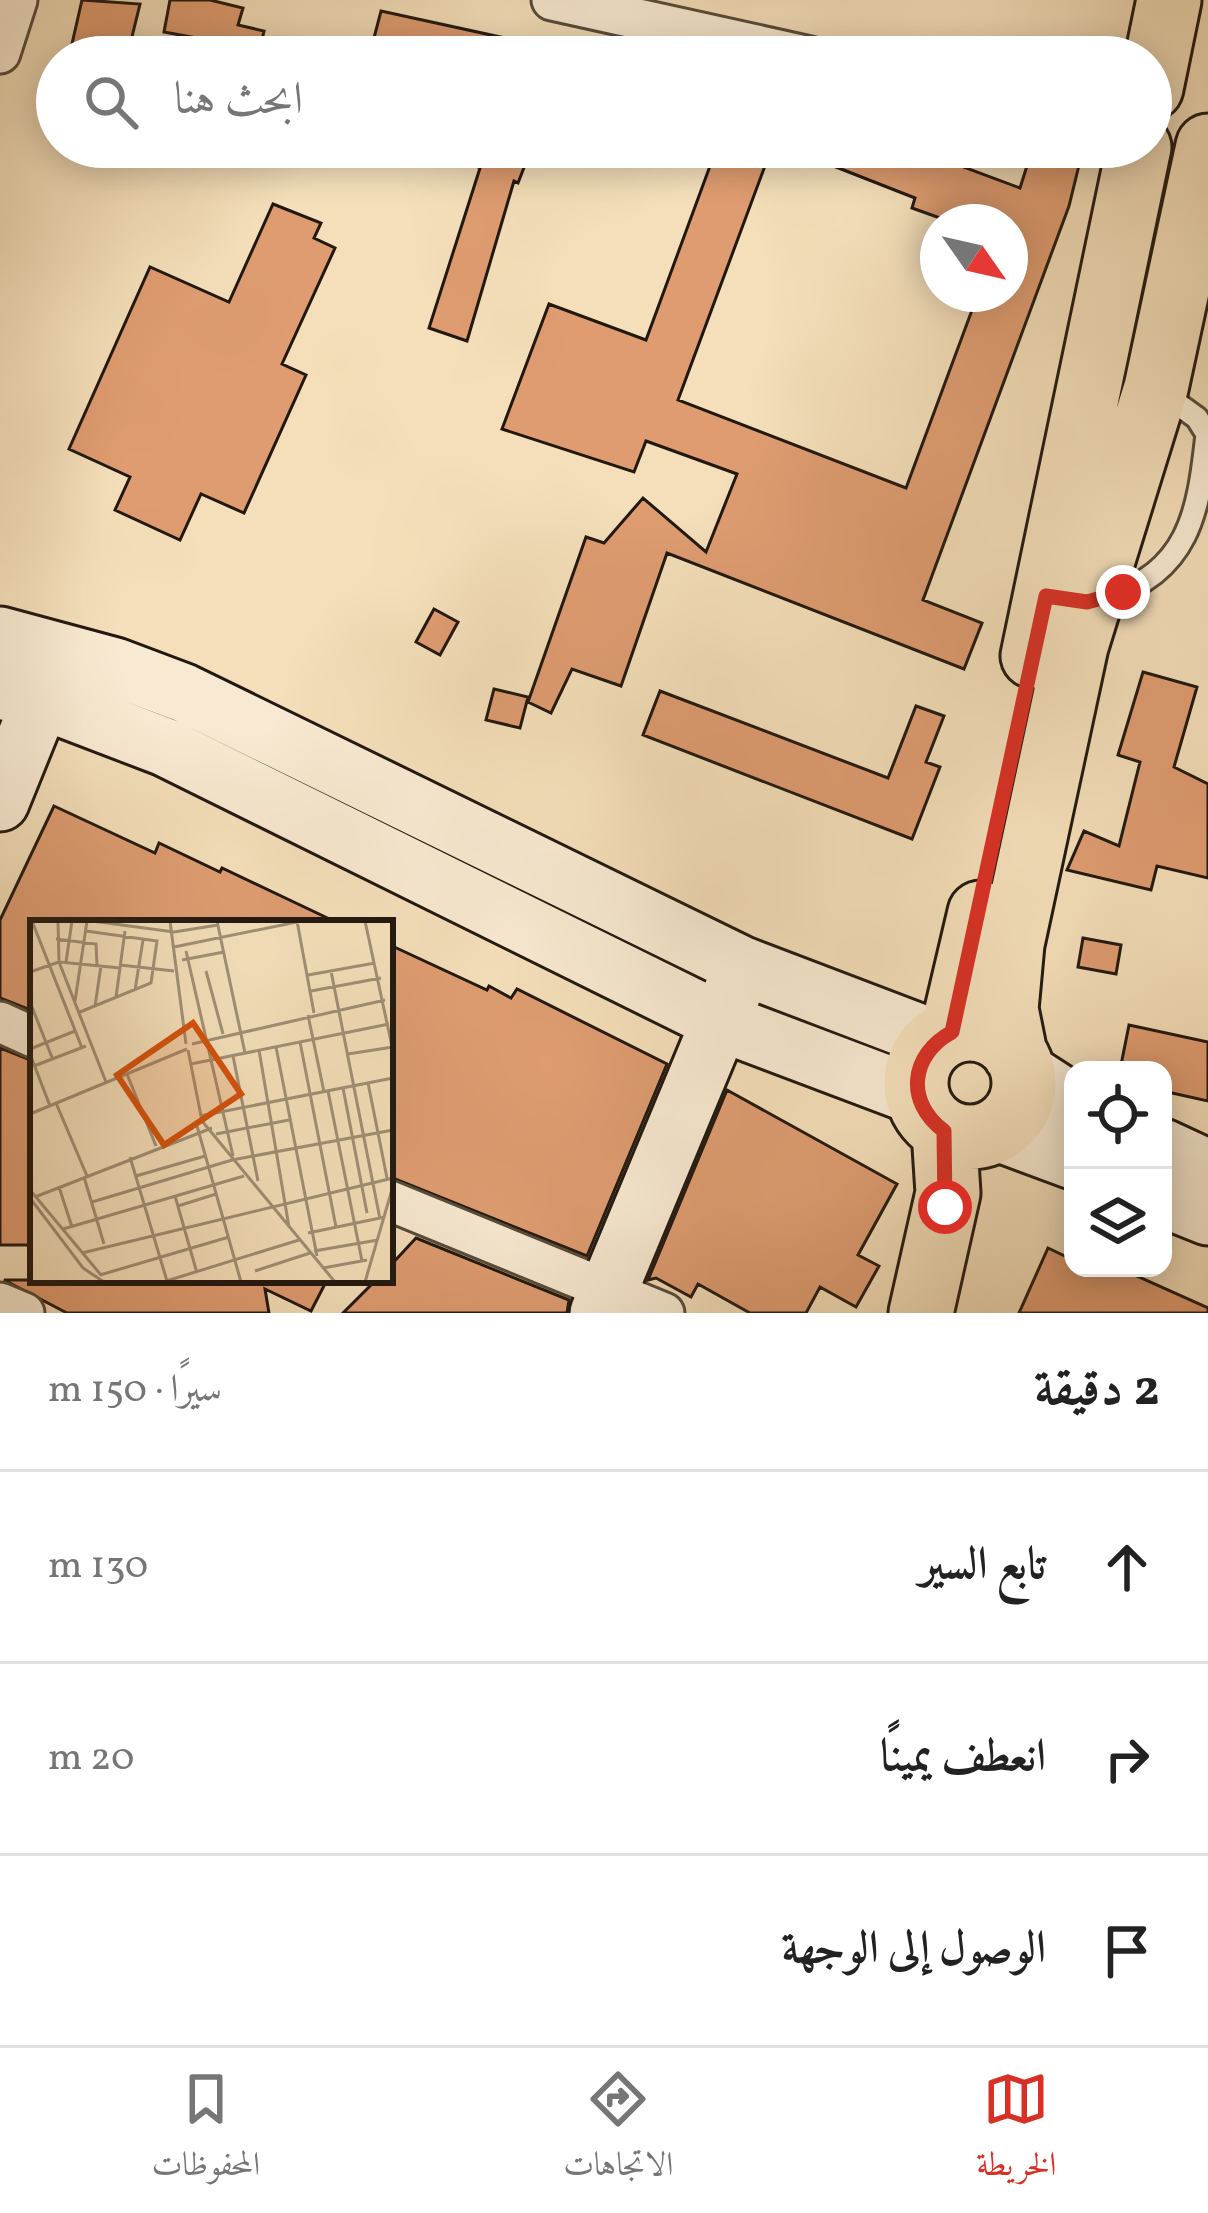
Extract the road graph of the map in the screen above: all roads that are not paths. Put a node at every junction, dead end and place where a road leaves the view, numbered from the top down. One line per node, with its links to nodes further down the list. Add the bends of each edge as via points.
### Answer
1 (552, 0): 4 (street)
2 (1169, 0): 5 (main road)
3 (15, 1): 6 (street)
4 (714, 36)
5 (1162, 36)
6 (0, 53)
7 (1208, 146): 9 (main road, via 1156,388)
8 (1136, 168): 9 (main road)
9 (1066, 599): 19 (main road, via 1008,965 1006,1009); 20 (main road)
10 (0, 636): 11 (main road)
11 (34, 680): 12 (main road); 13 (main road); 14 (main road)
12 (184, 693): 13 (main road); 15 (main road)
13 (165, 747): 17 (main road)
14 (0, 802)
15 (743, 966): 17 (main road); 20 (main road)
16 (0, 1022): 18 (street)
17 (721, 1022): 20 (main road); 28 (main road)
18 (30, 1036)
19 (1037, 1076): 20 (main road, via 1022,1099)
20 (954, 1095): 22 (main road); 31 (main road, via 948,1192); 32 (main road, via 974,1212)
21 (1172, 1152): 23 (main road)
22 (1064, 1155)
23 (1208, 1169)
24 (393, 1202): 28 (street)
25 (1172, 1202): 26 (main road)
26 (1208, 1216)
27 (0, 1303): 29 (street)
28 (603, 1304): 30 (street)
29 (24, 1313)
30 (664, 1313)
31 (921, 1313)
32 (944, 1313)

